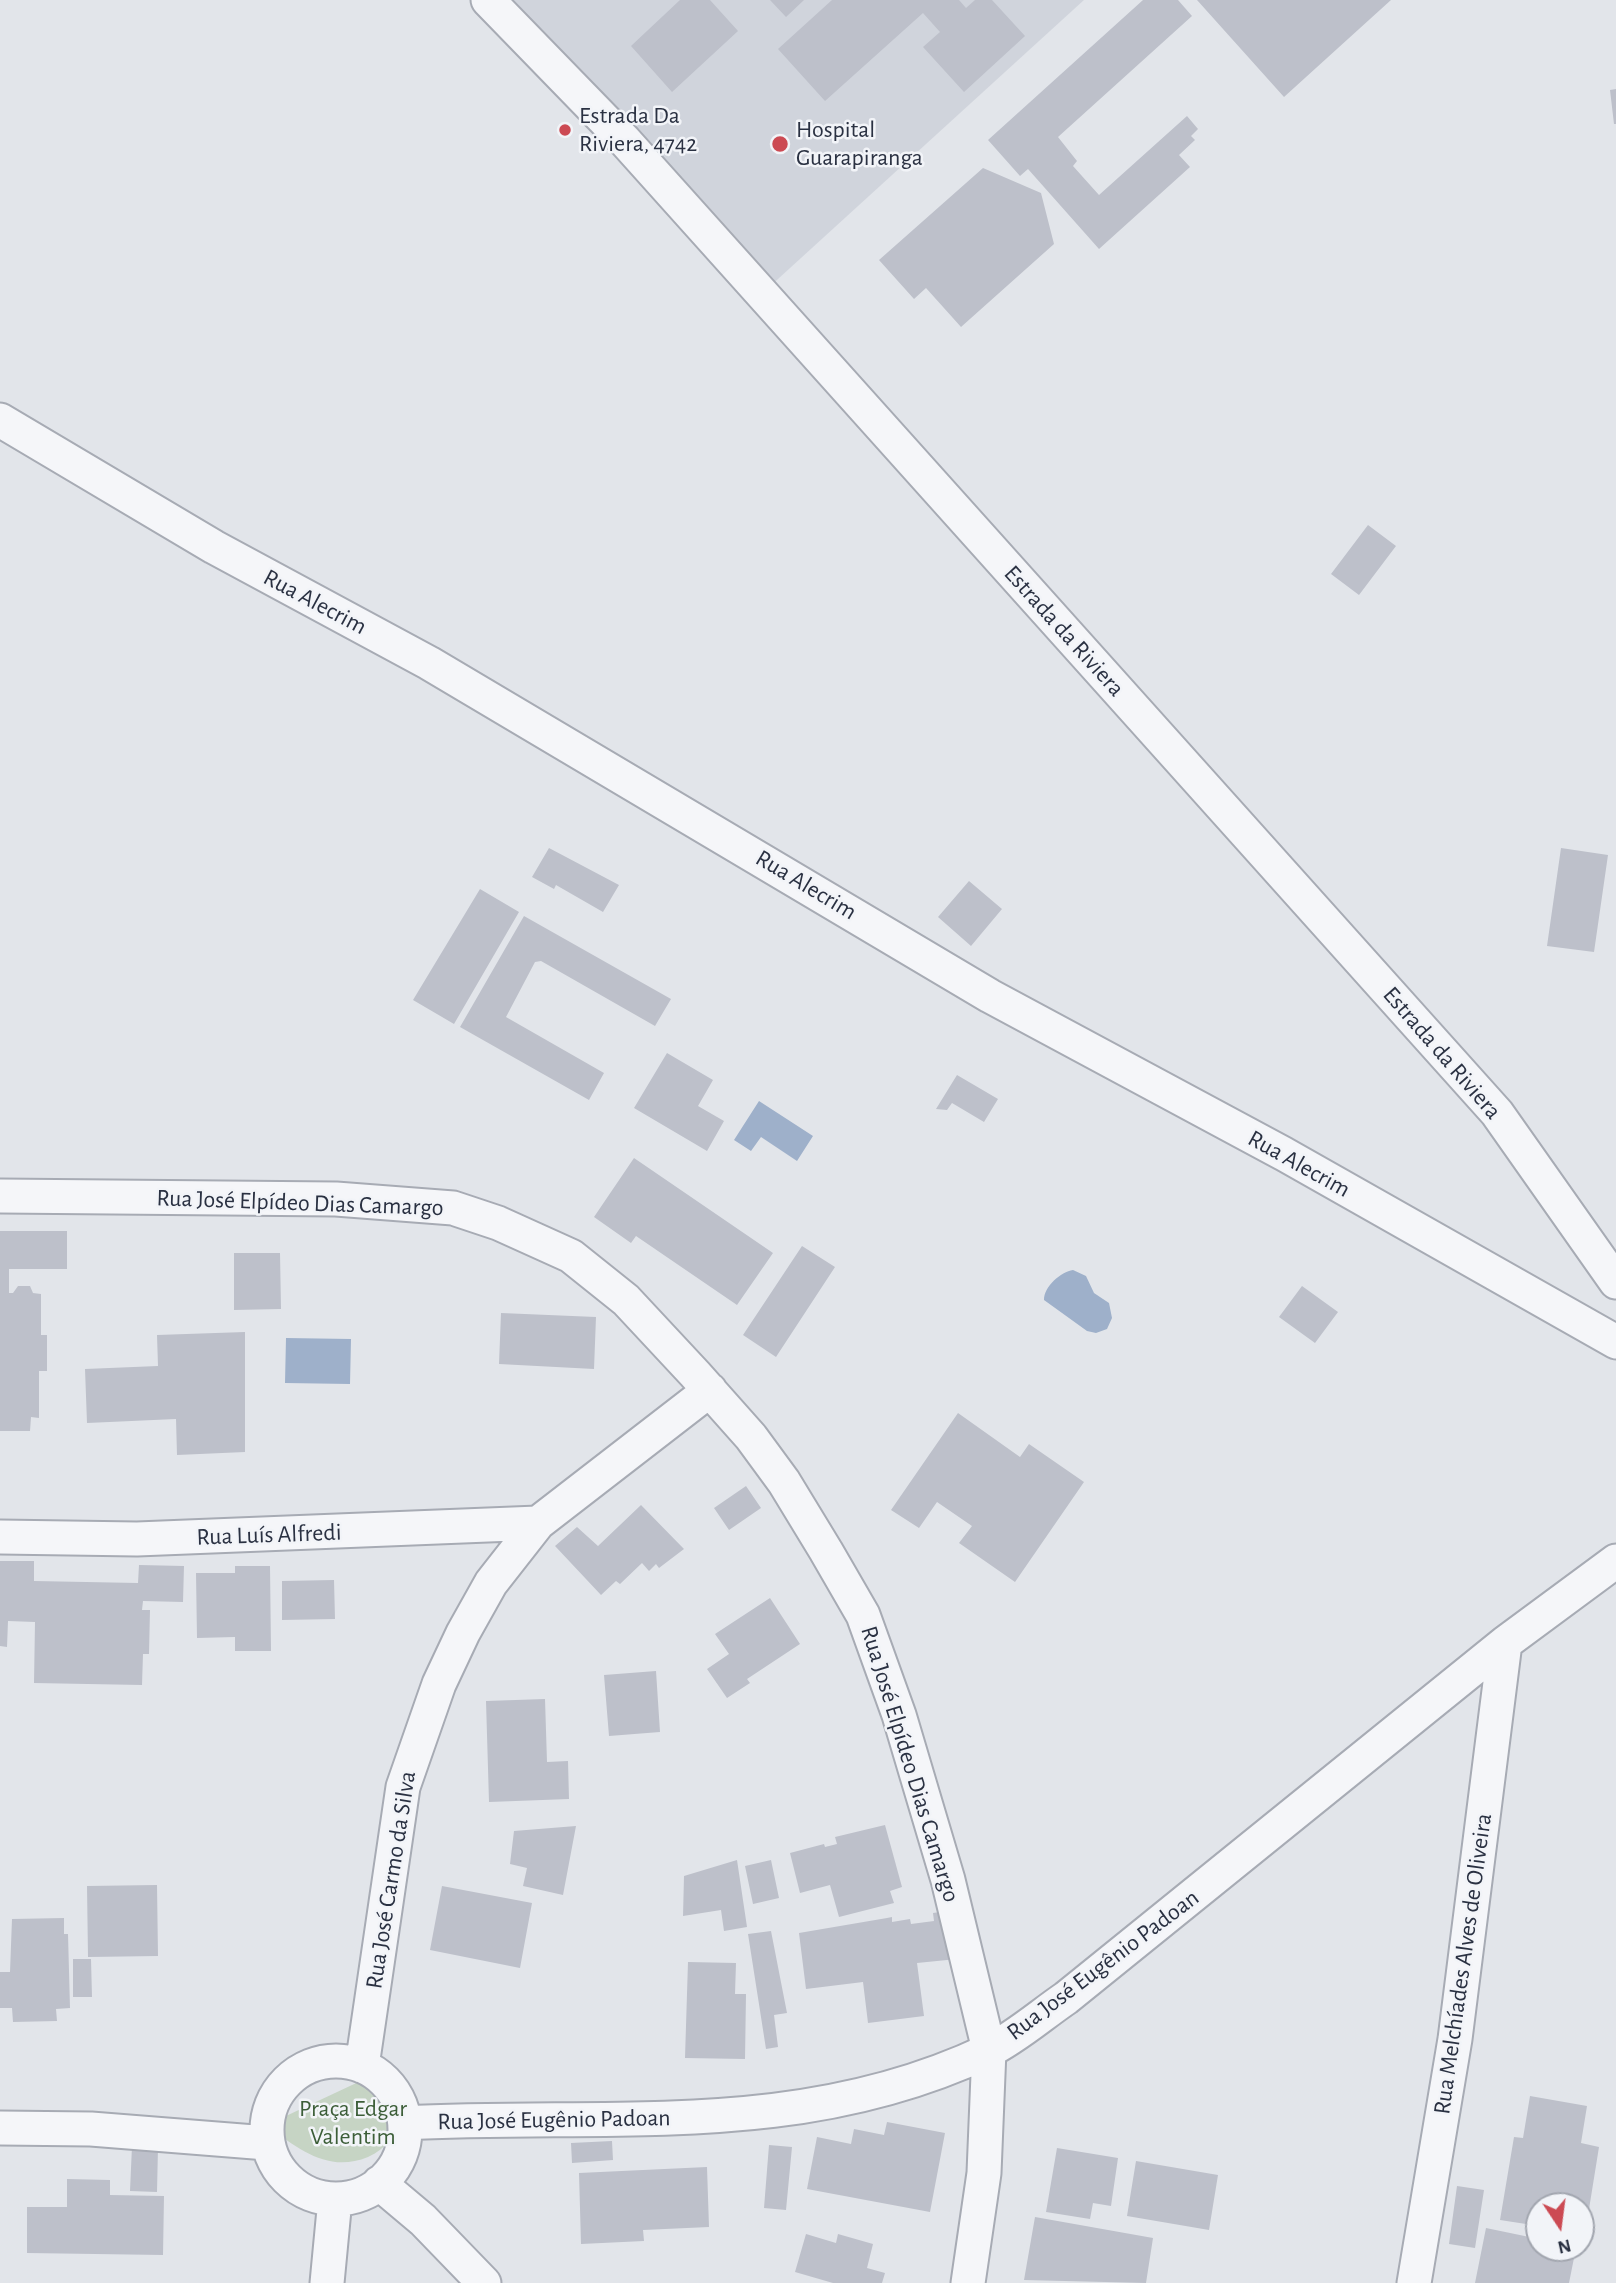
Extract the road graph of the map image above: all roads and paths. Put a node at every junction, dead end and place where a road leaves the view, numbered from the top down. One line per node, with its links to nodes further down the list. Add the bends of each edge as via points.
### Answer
1 (488, 0): 4 (street, Estrada da Riviera, via 625,141 1497,1113)
2 (0, 420): 5 (street, Rua Alecrim, via 214,547 429,663 990,996)
3 (0, 1196): 6 (street, Rua José Elpídeo Dias Camargo, via 336,1199 453,1209 498,1223 570,1256 626,1300)
4 (1616, 1282)
5 (1616, 1342)
6 (710, 1390): 7 (street, Rua José Carmo da Silva); 11 (street, Rua José Elpídeo Dias Camargo, via 784,1482 863,1615 941,1856)
7 (538, 1523): 8 (street, Rua Luís Alfredi, via 136,1539); 12 (street, Rua José Carmo da Silva, via 491,1583 463,1633 415,1746 395,1831)
8 (0, 1537)
9 (1616, 1561): 10 (street, Rua José Eugênio Padoan)
10 (1504, 1643): 11 (street, Rua José Eugênio Padoan, via 1066,1998); 21 (street, Rua Melchíades Alves de Oliveira, via 1455,2039)
11 (989, 2050): 13 (street, Rua José Eugênio Padoan, via 915,2079 836,2102 766,2113 621,2121 496,2118); 20 (street, Rua José Elpídeo Dias Camargo, via 984,2173)
12 (362, 2066): 13 (street, via 395,2094); 15 (street, via 320,2063 292,2077 272,2101)
13 (405, 2123): 16 (street, via 399,2157)
14 (0, 2128): 15 (street, via 91,2129)
15 (267, 2143): 17 (street, via 291,2183 304,2192)
16 (379, 2183): 17 (street, via 359,2195); 19 (street, via 423,2220)
17 (335, 2199): 18 (street)
18 (327, 2283)
19 (484, 2283)
20 (968, 2283)
21 (1415, 2283)

